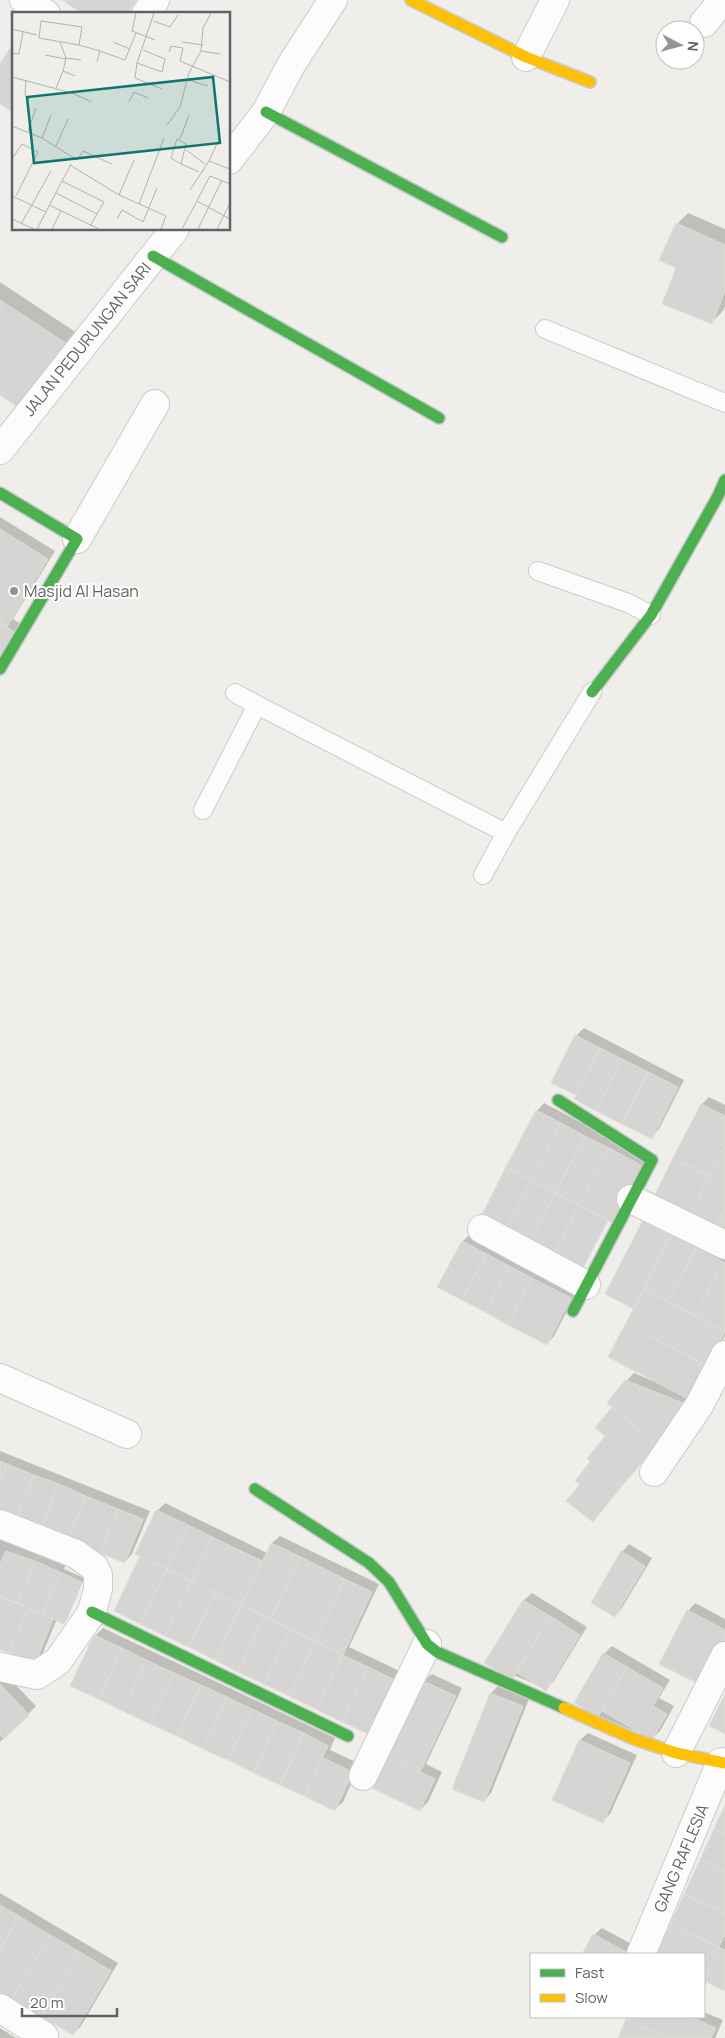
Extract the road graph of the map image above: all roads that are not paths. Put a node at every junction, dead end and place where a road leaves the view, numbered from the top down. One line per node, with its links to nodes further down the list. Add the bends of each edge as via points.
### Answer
1 (24, 0): 7 (street)
2 (155, 0): 8 (street)
3 (333, 0): 12 (street, via 291,65)
4 (410, 0): 10 (street)
5 (555, 0): 10 (street)
6 (723, 0): 9 (street)
7 (43, 12)
8 (147, 12)
9 (705, 22)
10 (526, 57): 11 (street)
11 (590, 82)
12 (266, 112): 13 (street); 15 (street)
13 (230, 159)
14 (174, 230): 16 (street, JALAN PEDURUNGAN SARI)
15 (502, 237)
16 (154, 256): 20 (street); 21 (street, JALAN PEDURUNGAN SARI)
17 (545, 329): 18 (lane)
18 (725, 402)
19 (155, 404): 24 (street)
20 (439, 418)
21 (3, 440)
22 (725, 480): 26 (street)
23 (0, 493): 24 (street)
24 (77, 539): 27 (street)
25 (538, 571): 26 (lane, via 628,603)
26 (651, 615): 28 (street)
27 (0, 669)
28 (592, 692): 32 (lane)
29 (235, 694): 30 (lane)
30 (257, 705): 31 (lane); 32 (lane)
31 (203, 810)
32 (506, 833): 33 (lane)
33 (483, 875)
34 (558, 1100): 35 (street, via 652,1160)
35 (632, 1199): 37 (street); 38 (street)
36 (482, 1230): 38 (street)
37 (725, 1245)
38 (586, 1285): 39 (street)
39 (573, 1311)
40 (725, 1355): 43 (street, via 700,1404)
41 (0, 1378): 42 (street)
42 (127, 1434)
43 (654, 1472)
44 (255, 1489): 47 (street, via 369,1563 389,1582)
45 (0, 1524): 46 (street, via 76,1554 94,1567 98,1575 98,1589)
46 (92, 1612): 49 (street, via 58,1661 37,1675); 50 (street)
47 (427, 1644): 51 (street, via 634,1739); 53 (street)
48 (725, 1656): 51 (street)
49 (0, 1667)
50 (348, 1736)
51 (676, 1752): 52 (street)
52 (723, 1763): 54 (street, GANG RAFLESIA)
53 (363, 1776)
54 (641, 1953)
55 (0, 2008): 56 (street)
56 (44, 2036)

